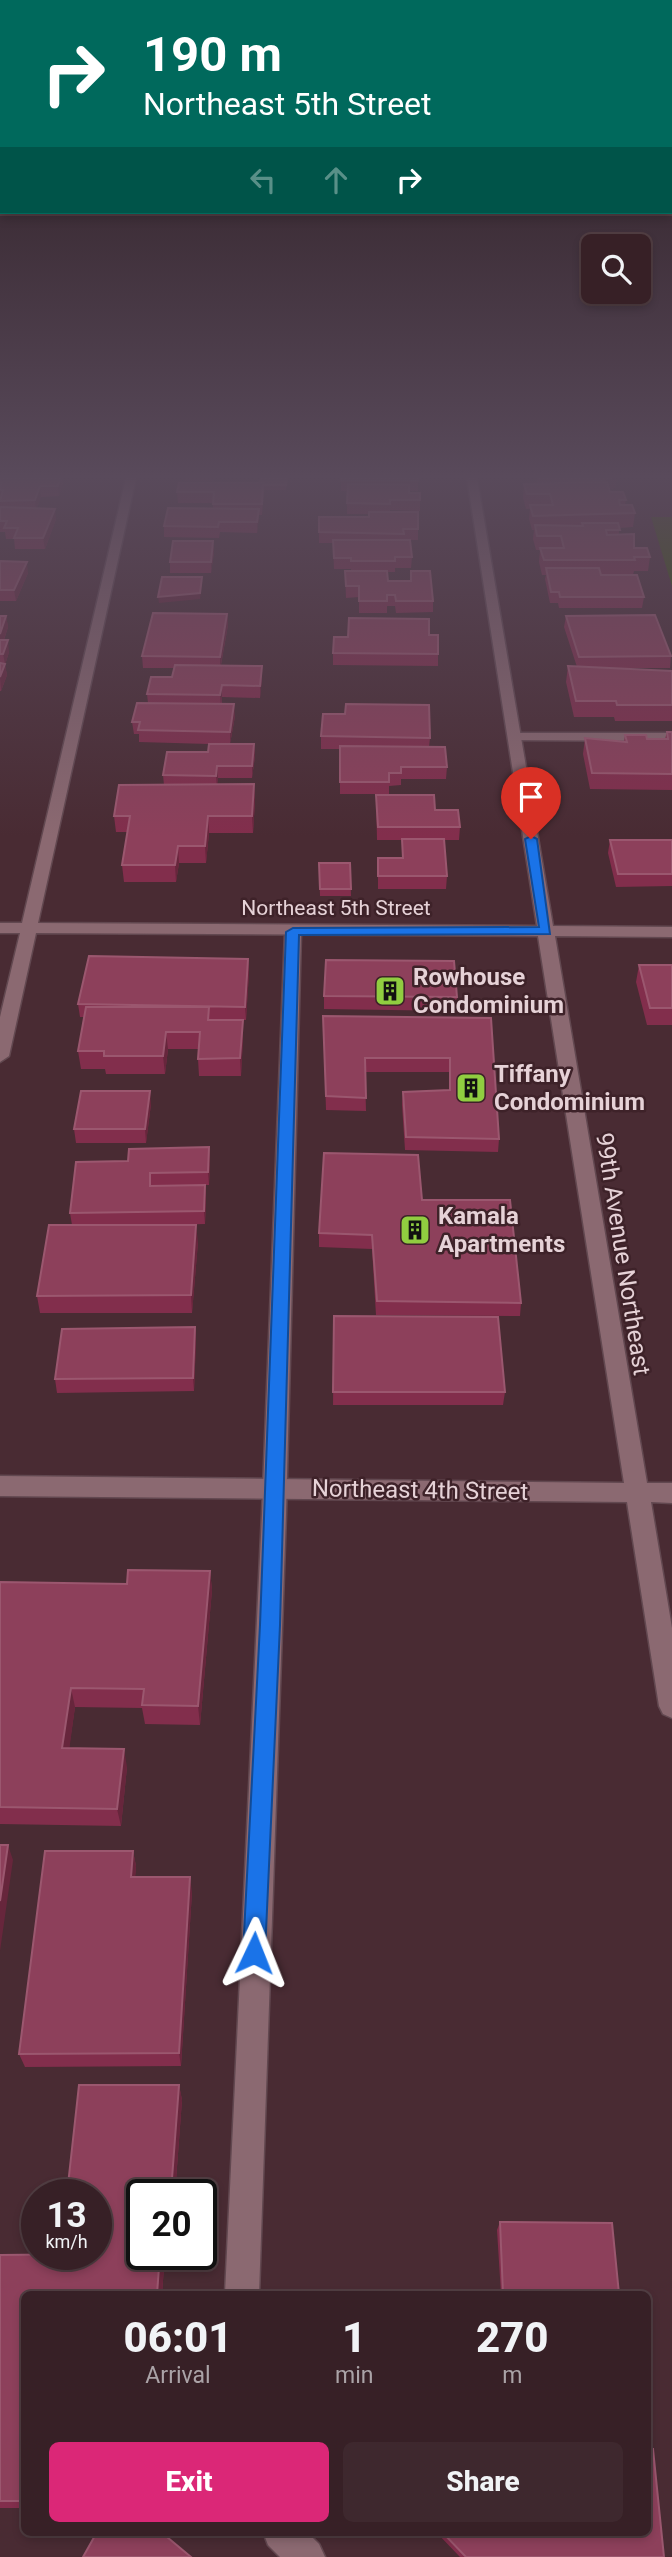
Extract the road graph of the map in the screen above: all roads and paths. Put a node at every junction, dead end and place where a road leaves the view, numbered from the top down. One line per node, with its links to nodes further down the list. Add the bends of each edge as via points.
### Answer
1 (104, 597): 6 (street)
2 (491, 597): 3 (street, 99th Avenue Northeast)
3 (514, 737): 4 (street); 7 (street, 99th Avenue Northeast)
4 (672, 737)
5 (0, 928): 6 (street, Northeast 5th Street)
6 (29, 929): 8 (street, Northeast 5th Street); 10 (street)
7 (546, 931): 8 (street, Northeast 5th Street); 9 (street, Northeast 5th Street); 13 (street, 99th Avenue Northeast)
8 (293, 932): 12 (street)
9 (672, 932)
10 (0, 1056)
11 (0, 1486): 12 (street, Northeast 4th Street)
12 (274, 1489): 13 (street, Northeast 4th Street); 16 (street)
13 (637, 1492): 14 (street, Northeast 4th Street); 15 (street, 99th Avenue Northeast)
14 (672, 1493)
15 (672, 1706)
16 (242, 2291)
17 (285, 2536): 18 (street)
18 (306, 2557)

